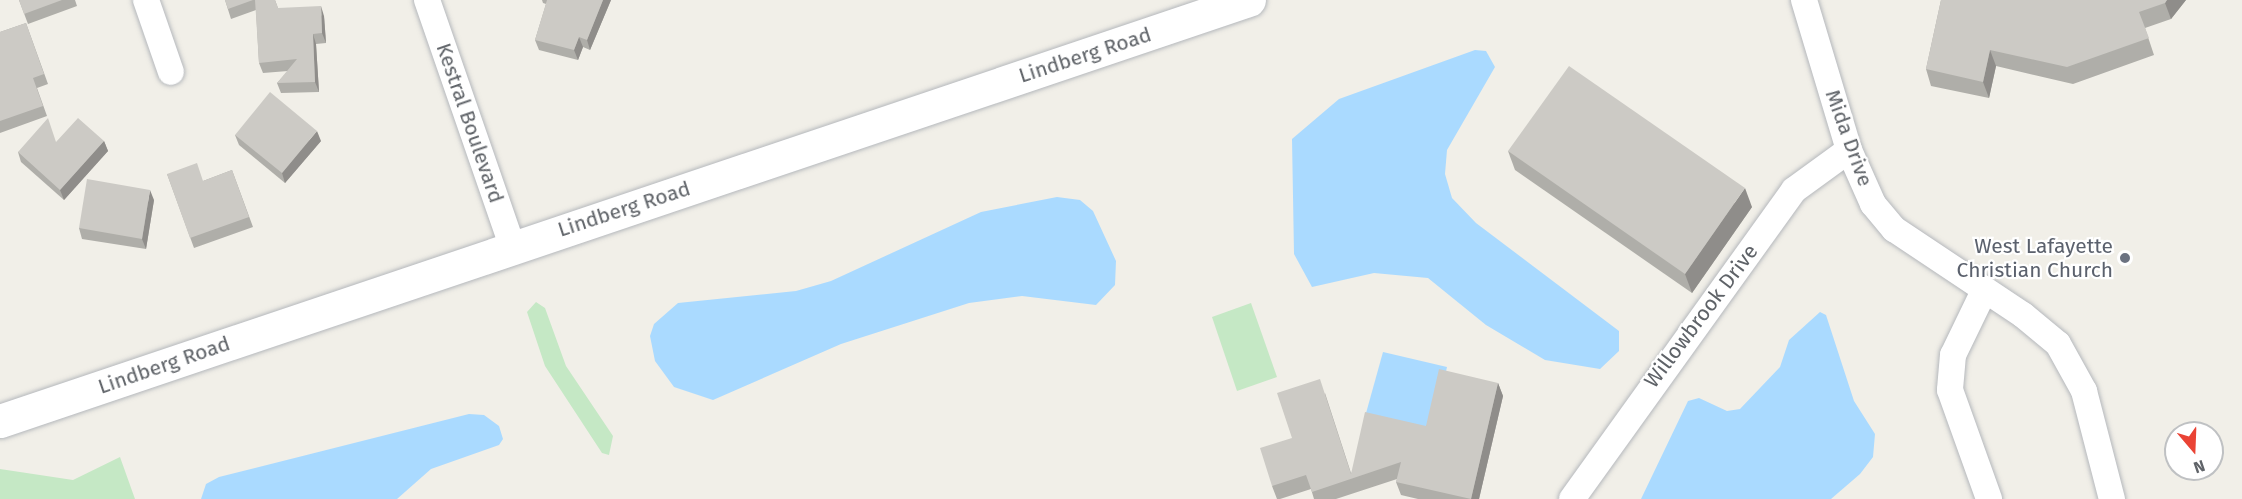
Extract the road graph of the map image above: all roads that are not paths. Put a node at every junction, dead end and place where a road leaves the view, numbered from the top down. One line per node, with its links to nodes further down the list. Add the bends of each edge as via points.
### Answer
1 (146, 0): 5 (street)
2 (427, 0): 7 (street, Kestral Boulevard)
3 (1250, 0): 7 (main road, Lindberg Road)
4 (1804, 0): 6 (street, Mida Drive)
5 (171, 72)
6 (1849, 150): 8 (street, Mida Drive, via 1873,204 1894,229); 10 (street, Willowbrook Drive, via 1794,190 1647,387)
7 (512, 246): 9 (main road, Lindberg Road)
8 (1984, 291): 11 (street, via 1953,356 1950,390); 12 (street, Mida Drive, via 2043,330 2073,366)
9 (0, 421)
10 (1572, 499)
11 (1989, 499)
12 (2112, 499)

